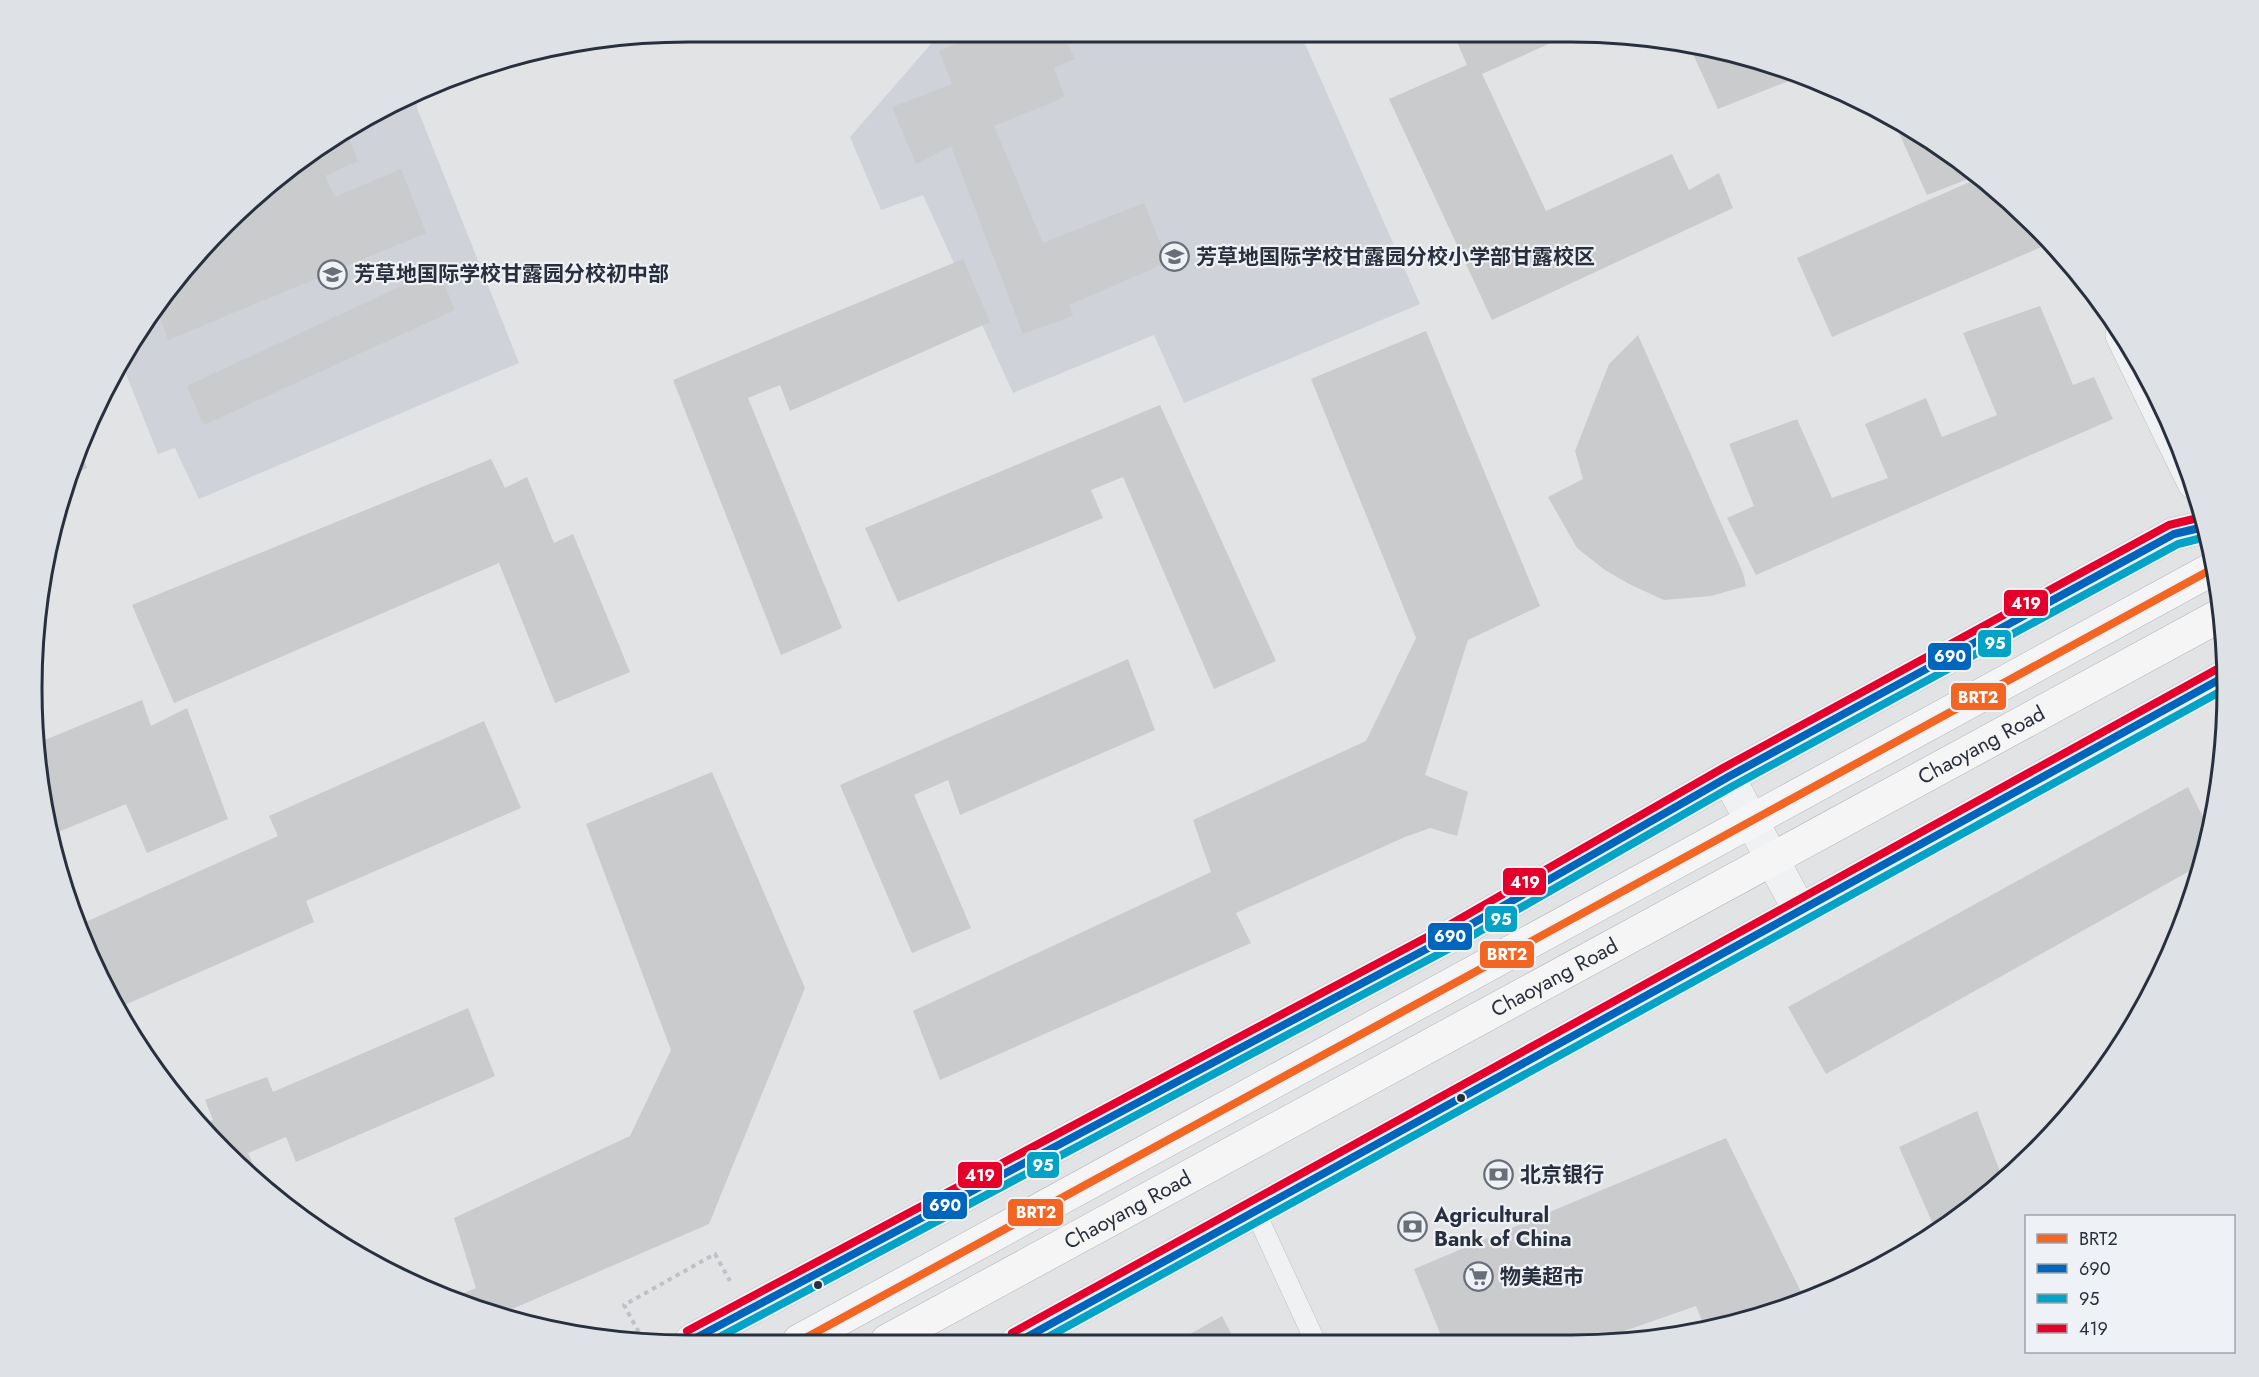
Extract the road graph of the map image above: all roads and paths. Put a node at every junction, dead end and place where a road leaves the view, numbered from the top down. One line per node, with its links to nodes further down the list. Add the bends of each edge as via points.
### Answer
1 (2197, 529): 5 (street, via 2174,534)
2 (2206, 572): 6 (highway, Chaoyang Road)
3 (2213, 620): 7 (highway, Chaoyang Road)
4 (2217, 681): 8 (street)
5 (1728, 777): 6 (street); 12 (street, via 1449,937)
6 (1752, 821): 7 (street); 13 (highway, Chaoyang Road)
7 (1773, 860): 8 (street); 14 (highway, Chaoyang Road)
8 (1800, 911): 9 (street)
9 (1254, 1209): 15 (street); 16 (lane)
10 (715, 1254): 11 (path, via 624,1305)
11 (639, 1333)
12 (701, 1335)
13 (809, 1335)
14 (898, 1335)
15 (1029, 1335)
16 (1312, 1335)

